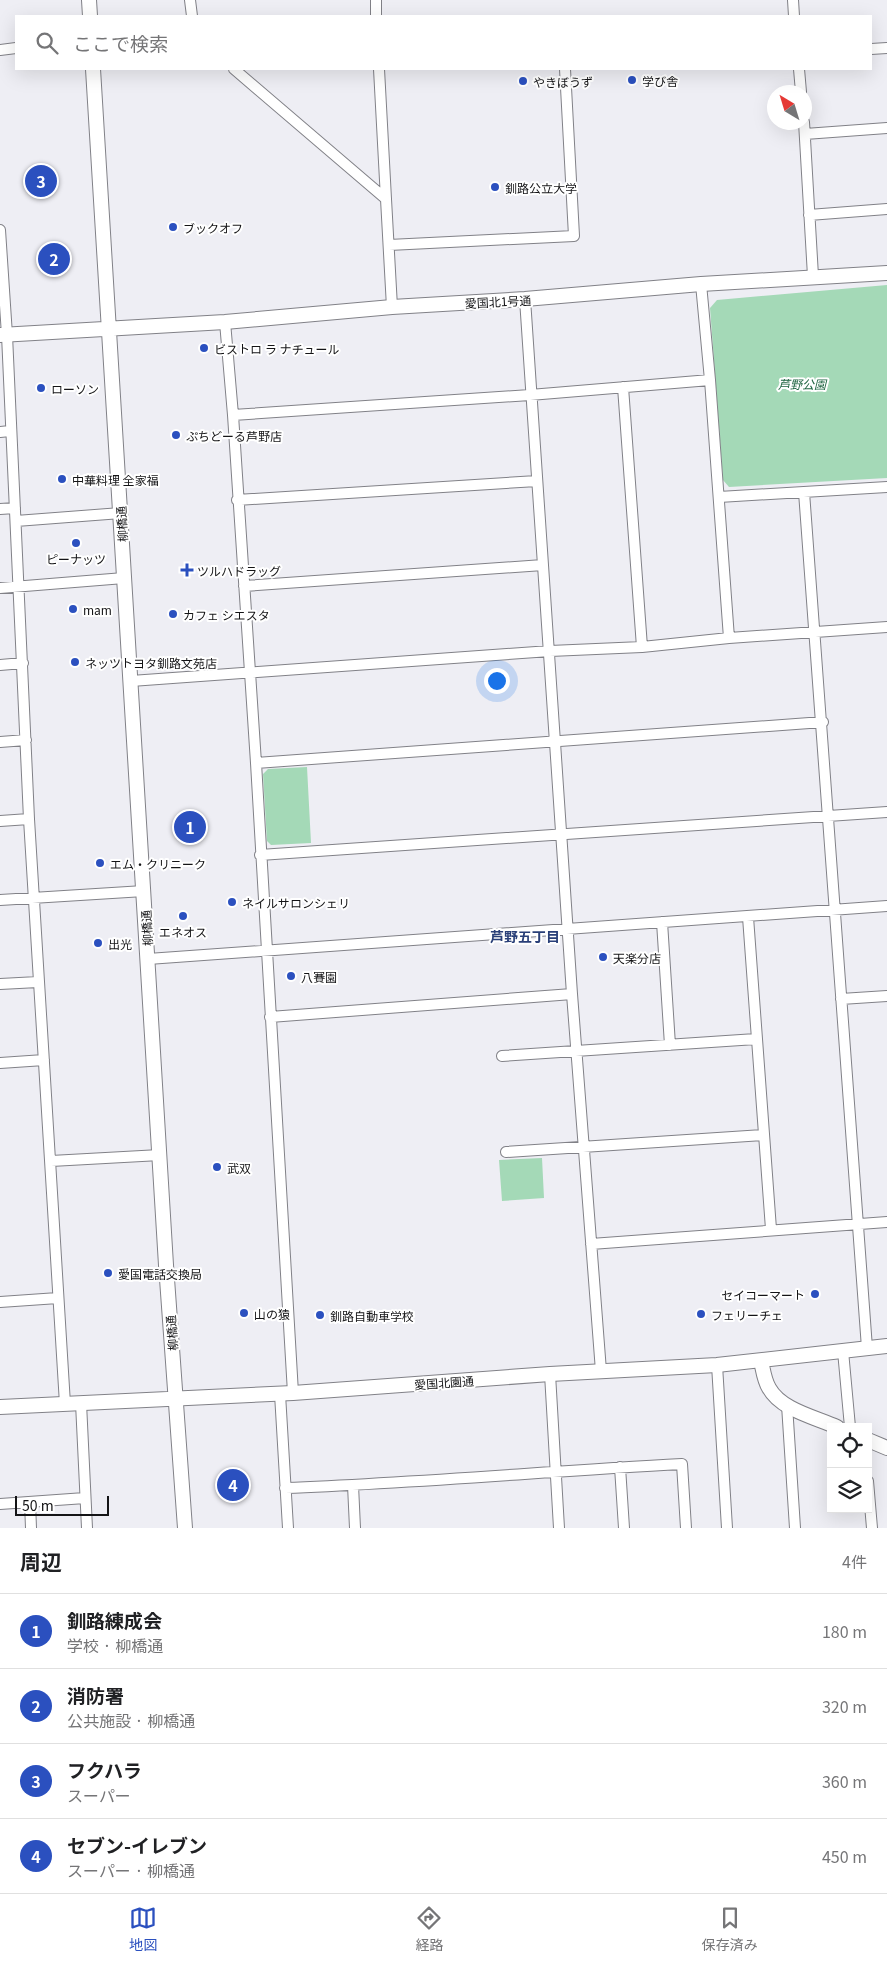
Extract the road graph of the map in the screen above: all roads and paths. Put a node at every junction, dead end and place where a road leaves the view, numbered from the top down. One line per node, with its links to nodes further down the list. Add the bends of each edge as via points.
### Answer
1 (89, 0): 5 (street)
2 (190, 0): 6 (street)
3 (376, 0): 7 (street)
4 (793, 0): 8 (street)
5 (90, 15)
6 (192, 15)
7 (376, 15)
8 (794, 15)
9 (15, 48): 12 (street)
10 (887, 48): 11 (street)
11 (872, 49)
12 (0, 50)
13 (93, 70): 34 (street, 柳橋通)
14 (235, 70): 22 (street)
15 (379, 70): 22 (street)
16 (565, 70): 27 (street, via 574,236)
17 (799, 70): 18 (street)
18 (800, 85)
19 (887, 128): 21 (street)
20 (805, 130): 21 (street)
21 (805, 134): 24 (street)
22 (386, 199): 27 (street)
23 (887, 209): 24 (street)
24 (808, 214): 29 (street)
25 (0, 230): 26 (street)
26 (0, 243): 35 (street)
27 (389, 245): 32 (street)
28 (887, 272): 29 (street, 愛国北1号通)
29 (813, 276): 30 (street, 愛国北1号通)
30 (701, 284): 31 (street, 愛国北1号通); 36 (street)
31 (525, 299): 32 (street, 愛国北1号通); 38 (street)
32 (392, 307): 33 (street, 愛国北1号通)
33 (225, 322): 34 (street, 愛国北1号通); 39 (street)
34 (109, 329): 35 (street, 愛国北1号通); 48 (street, 柳橋通)
35 (3, 335): 40 (street)
36 (710, 380): 37 (street); 44 (street)
37 (623, 387): 38 (street); 58 (street)
38 (530, 395): 39 (street); 41 (street)
39 (233, 415): 45 (street)
40 (5, 431): 46 (street)
41 (537, 481): 45 (street); 50 (street)
42 (887, 487): 43 (street)
43 (804, 492): 44 (street); 56 (street)
44 (719, 497): 57 (street)
45 (238, 500): 52 (street)
46 (15, 508): 47 (street); 49 (street)
47 (0, 509)
48 (121, 513): 49 (street); 51 (street, 柳橋通)
49 (16, 521): 53 (street)
50 (543, 565): 52 (street); 59 (street)
51 (124, 578): 53 (street); 63 (street, 柳橋通)
52 (244, 586): 62 (street)
53 (18, 587): 54 (street); 60 (street)
54 (0, 588)
55 (887, 627): 56 (street)
56 (815, 634): 57 (street); 64 (street)
57 (729, 638): 58 (street)
58 (642, 647): 59 (street)
59 (550, 651): 62 (street); 66 (street)
60 (23, 663): 61 (street); 65 (street)
61 (0, 665)
62 (249, 674): 63 (street); 68 (street)
63 (131, 681): 75 (street, 柳橋通)
64 (822, 722): 66 (street); 70 (street)
65 (26, 740): 67 (street); 71 (street)
66 (555, 741): 68 (street); 73 (street)
67 (0, 742)
68 (256, 762): 74 (street)
69 (887, 812): 70 (street)
70 (828, 816): 73 (street); 79 (street)
71 (30, 819): 72 (street); 76 (street)
72 (0, 821)
73 (562, 834): 74 (street); 82 (street)
74 (260, 854): 83 (street)
75 (144, 891): 76 (street); 84 (street, 柳橋通)
76 (34, 898): 77 (street); 85 (street)
77 (0, 900)
78 (887, 906): 79 (street)
79 (836, 910): 80 (street); 89 (street)
80 (748, 917): 81 (street); 91 (street)
81 (662, 922): 82 (street); 92 (street)
82 (568, 929): 83 (street); 87 (street)
83 (266, 951): 84 (street); 90 (street)
84 (148, 959): 100 (street, 柳橋通)
85 (38, 982): 86 (street); 95 (street)
86 (0, 984)
87 (572, 994): 90 (street); 93 (street)
88 (887, 996): 89 (street)
89 (841, 999): 103 (street)
90 (270, 1017): 115 (street)
91 (756, 1039): 92 (street); 97 (street)
92 (670, 1045): 93 (street)
93 (577, 1052): 94 (street); 98 (street)
94 (502, 1056)
95 (44, 1060): 96 (street); 101 (street)
96 (0, 1063)
97 (763, 1135): 98 (street); 104 (street)
98 (584, 1148): 99 (street); 105 (street)
99 (506, 1152)
100 (160, 1155): 101 (street); 116 (street, 柳橋通)
101 (51, 1161): 106 (street)
102 (887, 1222): 103 (street)
103 (857, 1225): 104 (street); 109 (street)
104 (771, 1230): 105 (street)
105 (591, 1244): 113 (street)
106 (58, 1298): 107 (street); 118 (street)
107 (0, 1302)
108 (887, 1346): 109 (street, 愛国北園通)
109 (867, 1348): 110 (street, 愛国北園通)
110 (843, 1351): 111 (street, 愛国北園通); 122 (street)
111 (761, 1361): 112 (street, 愛国北園通); 119 (street, via 767,1386)
112 (717, 1364): 113 (street, 愛国北園通); 141 (street)
113 (601, 1371): 114 (street, 愛国北園通)
114 (550, 1374): 115 (street, 愛国北園通); 126 (street)
115 (286, 1394): 116 (street, 愛国北園通); 128 (street)
116 (176, 1398): 117 (street, 愛国北園通); 135 (street, 柳橋通)
117 (81, 1403): 118 (street, 愛国北園通); 129 (street)
118 (65, 1404): 120 (street, 愛国北園通)
119 (787, 1405): 121 (street); 142 (street)
120 (0, 1408)
121 (828, 1423)
122 (850, 1423)
123 (872, 1442): 124 (street)
124 (887, 1448)
125 (620, 1467): 126 (street); 139 (street); 140 (street, via 682,1464)
126 (556, 1471): 127 (street); 138 (street)
127 (353, 1485): 128 (street); 137 (street)
128 (285, 1488): 136 (street)
129 (85, 1498): 130 (street); 134 (street)
130 (30, 1502): 131 (street); 133 (street)
131 (0, 1504)
132 (871, 1513): 143 (street)
133 (31, 1528)
134 (87, 1528)
135 (184, 1528)
136 (288, 1528)
137 (355, 1528)
138 (559, 1528)
139 (624, 1528)
140 (686, 1528)
141 (727, 1528)
142 (795, 1528)
143 (872, 1528)

